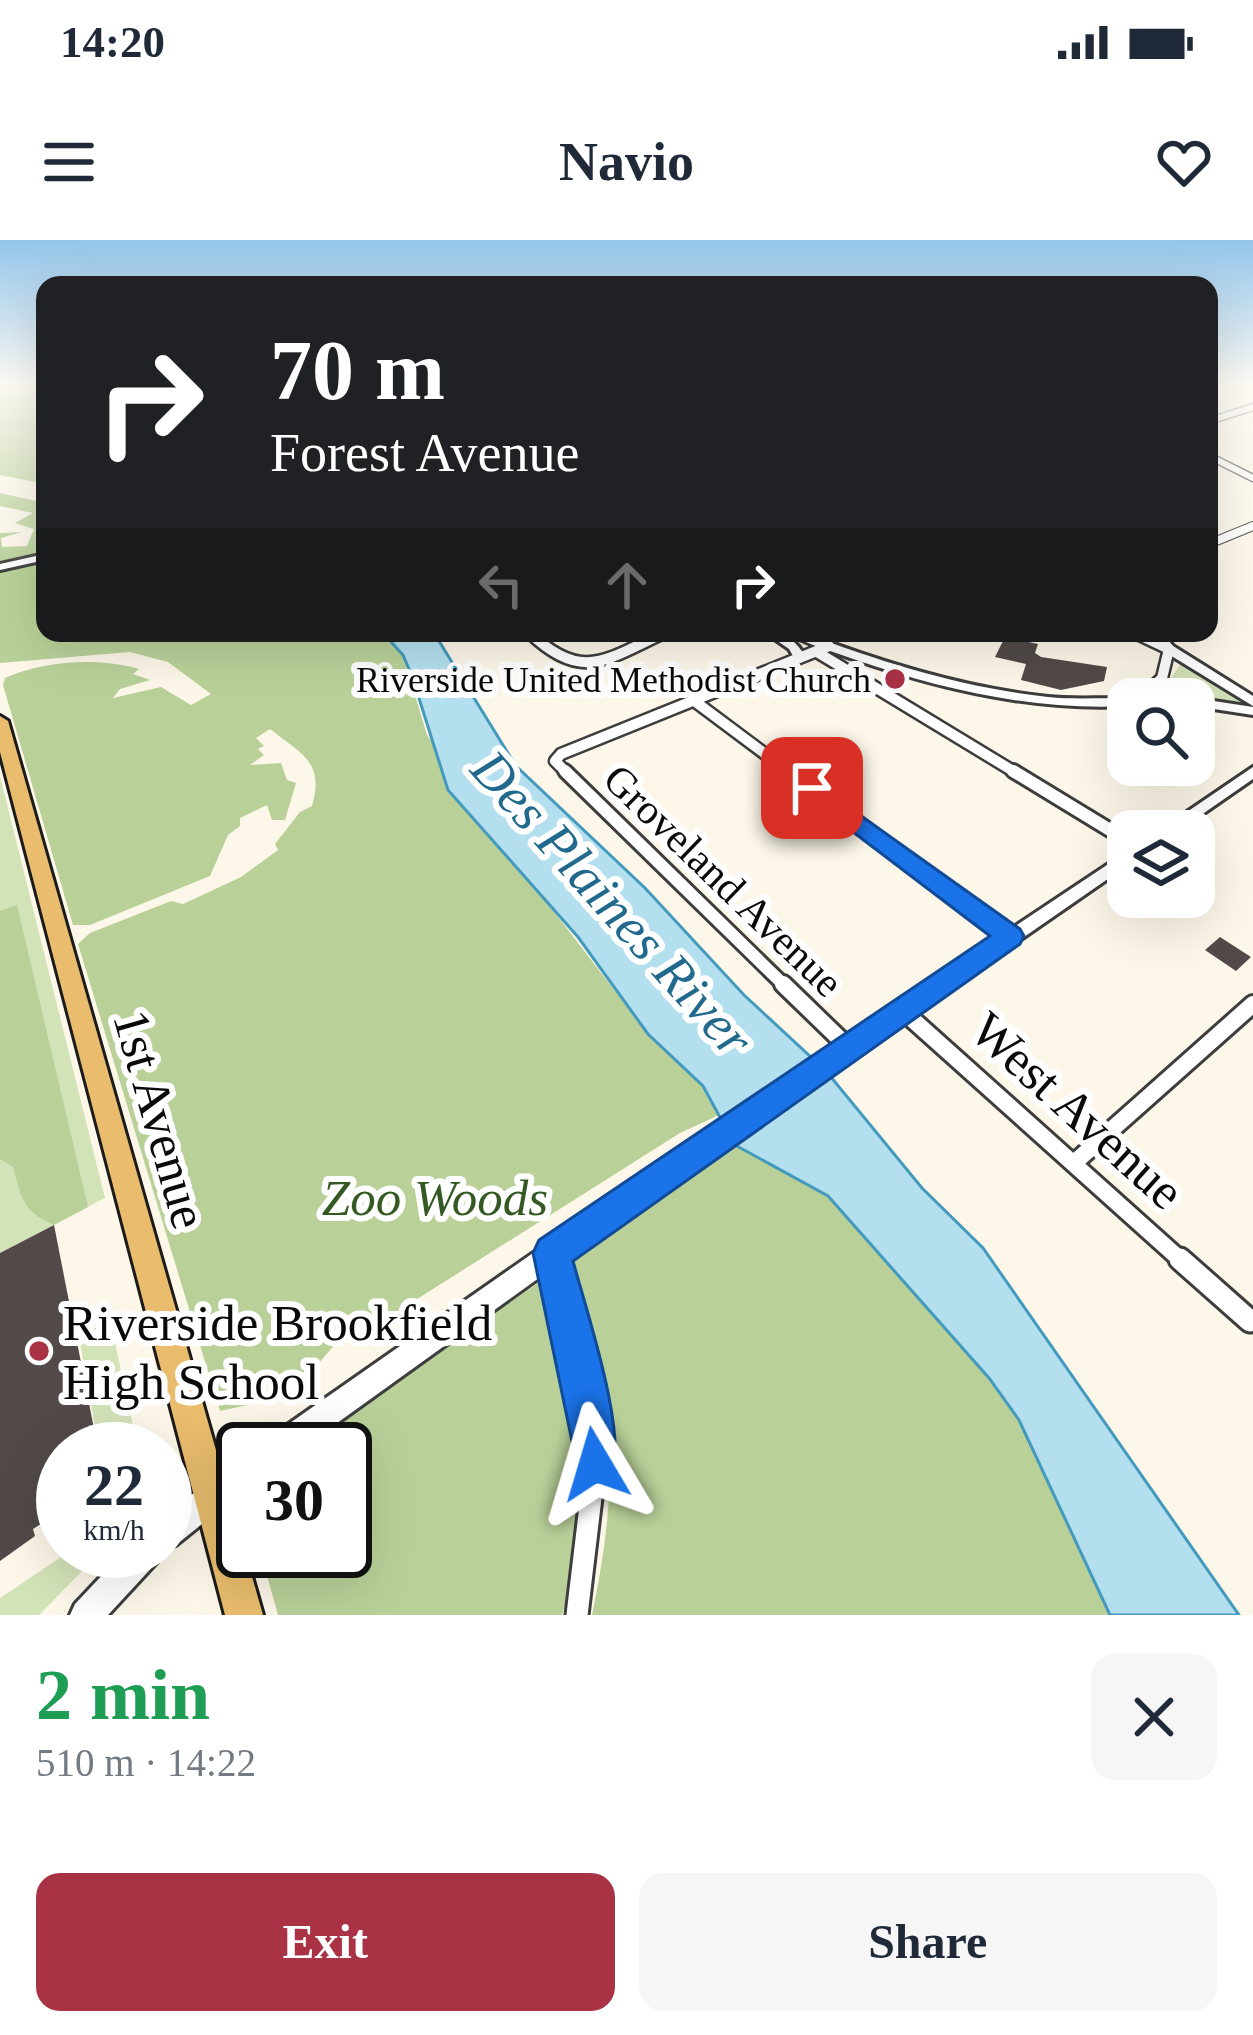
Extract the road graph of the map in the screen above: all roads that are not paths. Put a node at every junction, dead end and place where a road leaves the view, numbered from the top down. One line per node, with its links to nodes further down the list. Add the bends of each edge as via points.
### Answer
1 (1218, 460): 2 (street)
2 (1253, 478)
3 (1253, 526): 4 (street)
4 (1218, 540)
5 (36, 558): 6 (street)
6 (0, 567)
7 (540, 642): 8 (street, via 586,666)
8 (646, 642)
9 (786, 642): 16 (street)
10 (801, 642): 14 (street)
11 (810, 642): 14 (street)
12 (1154, 642): 15 (street)
13 (1163, 642): 15 (street)
14 (823, 649): 16 (street); 20 (street, via 1012,697); 25 (street)
15 (1169, 649): 17 (street); 21 (street)
16 (800, 658): 18 (street)
17 (1161, 678)
18 (694, 700): 27 (street); 30 (street, Groveland Avenue, via 556,758)
19 (1215, 703): 21 (street)
20 (1107, 704)
21 (1253, 706)
22 (0, 721): 35 (main road, 1st Avenue)
23 (1253, 772): 24 (street)
24 (1197, 810)
25 (1107, 828)
26 (1107, 871): 27 (street)
27 (1010, 936): 29 (street)
28 (1253, 1004): 31 (street)
29 (903, 1011): 30 (street); 31 (street, West Avenue)
30 (840, 1054): 32 (street)
31 (1074, 1162): 33 (street, West Avenue)
32 (552, 1253): 34 (street); 42 (street, via 595,1464)
33 (1250, 1321)
34 (315, 1422)
35 (216, 1444)
36 (216, 1494): 37 (street)
37 (192, 1513)
38 (121, 1578): 40 (street)
39 (239, 1578): 41 (main road, 1st Avenue)
40 (86, 1615)
41 (244, 1615)
42 (577, 1615)

